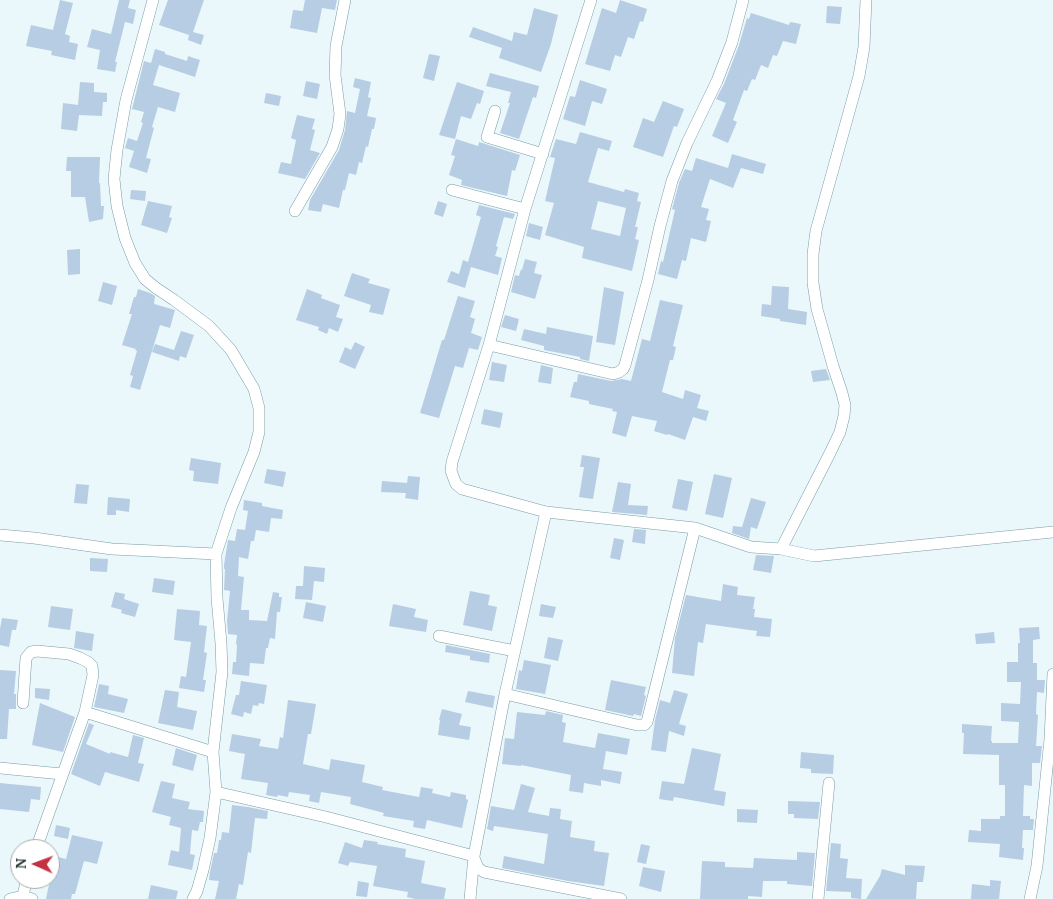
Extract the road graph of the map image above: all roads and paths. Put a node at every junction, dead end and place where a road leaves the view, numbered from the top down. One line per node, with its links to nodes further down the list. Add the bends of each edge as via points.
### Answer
1 (154, 0): 17 (street, via 126,100 114,178 117,206 125,238 145,279 209,326 231,350 254,390 259,408 259,432)
2 (345, 0): 10 (street, via 336,46 338,129 332,147)
3 (591, 0): 7 (street)
4 (743, 0): 11 (street, via 717,81 672,181 623,369 613,374)
5 (866, 0): 16 (street, via 859,76 816,231 813,254 817,309 842,393 844,416 840,432)
6 (495, 111): 7 (street, via 487,137)
7 (543, 154): 9 (street)
8 (452, 190): 9 (street)
9 (525, 208): 11 (street)
10 (295, 211)
11 (489, 345): 12 (street, via 452,462 453,478 462,489)
12 (546, 512): 13 (street); 19 (street)
13 (695, 528): 16 (street, via 751,546); 21 (street, via 644,725)
14 (1053, 532): 16 (street, via 814,556)
15 (0, 535): 17 (street, via 112,549)
16 (781, 549)
17 (216, 554): 24 (street, via 222,672)
18 (439, 636): 19 (street)
19 (515, 651): 21 (street)
20 (1053, 674): 37 (street, via 1038,866)
21 (505, 694): 30 (street)
22 (23, 703): 23 (street, via 28,655 37,651 69,654 92,666)
23 (84, 712): 24 (street); 26 (street)
24 (213, 752): 28 (street)
25 (0, 768): 26 (street)
26 (62, 774): 29 (street)
27 (829, 783): 36 (street)
28 (216, 792): 30 (street); 33 (street, via 210,838)
29 (39, 839)
30 (474, 856): 34 (street); 35 (street, via 478,868 484,872)
31 (26, 898): 32 (street)
32 (10, 899)
33 (193, 899)
34 (470, 899)
35 (621, 899)
36 (818, 899)
37 (1030, 899)

